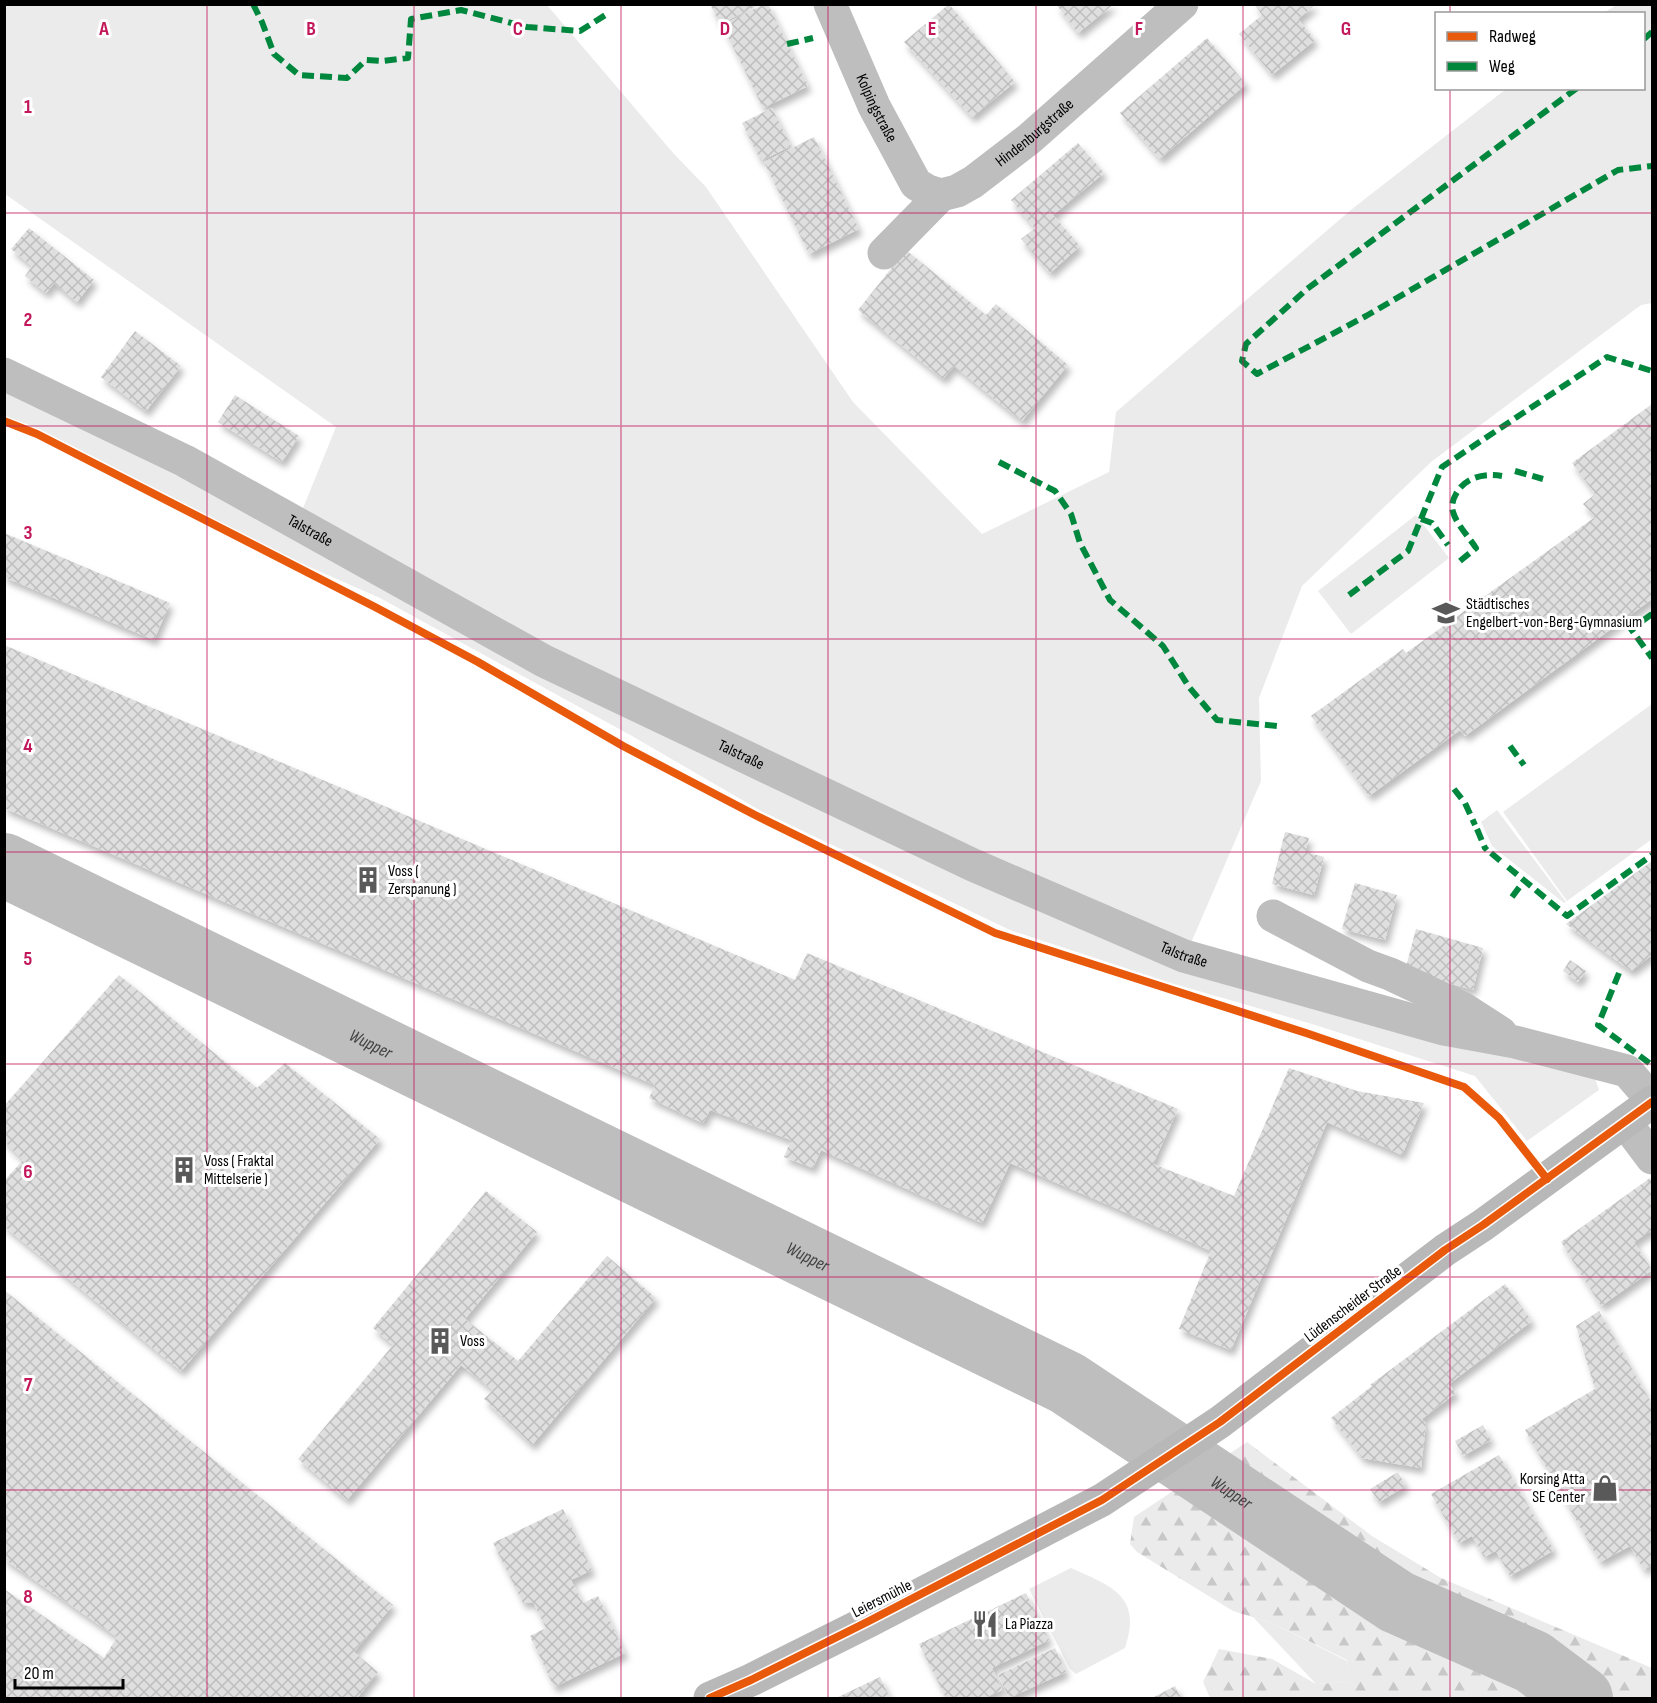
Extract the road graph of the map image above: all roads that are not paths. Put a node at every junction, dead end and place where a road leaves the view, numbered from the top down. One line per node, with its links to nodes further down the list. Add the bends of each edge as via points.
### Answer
1 (830, 4): 3 (street, Kolpingstraße, via 874,106 916,184)
2 (1182, 4): 3 (street, Hindenburgstraße, via 1029,139 973,182)
3 (941, 195): 4 (street, Hindenburgstraße)
4 (884, 253)
5 (4, 374): 7 (street, Talstraße, via 185,461 544,661 973,865 1184,956 1444,1029)
6 (1273, 916): 7 (street, Talstraße, via 1368,966 1464,1009)
7 (1515, 1042): 8 (street, Talstraße, via 1627,1071)
8 (1653, 1101): 9 (main road, Lüdenscheider Straße)
9 (1625, 1122): 10 (street); 11 (main road, Lüdenscheider Straße, via 1445,1250 1220,1422 1102,1500)
10 (1653, 1158)
11 (1065, 1519): 12 (main road, Leiersmühle)
12 (710, 1698)

